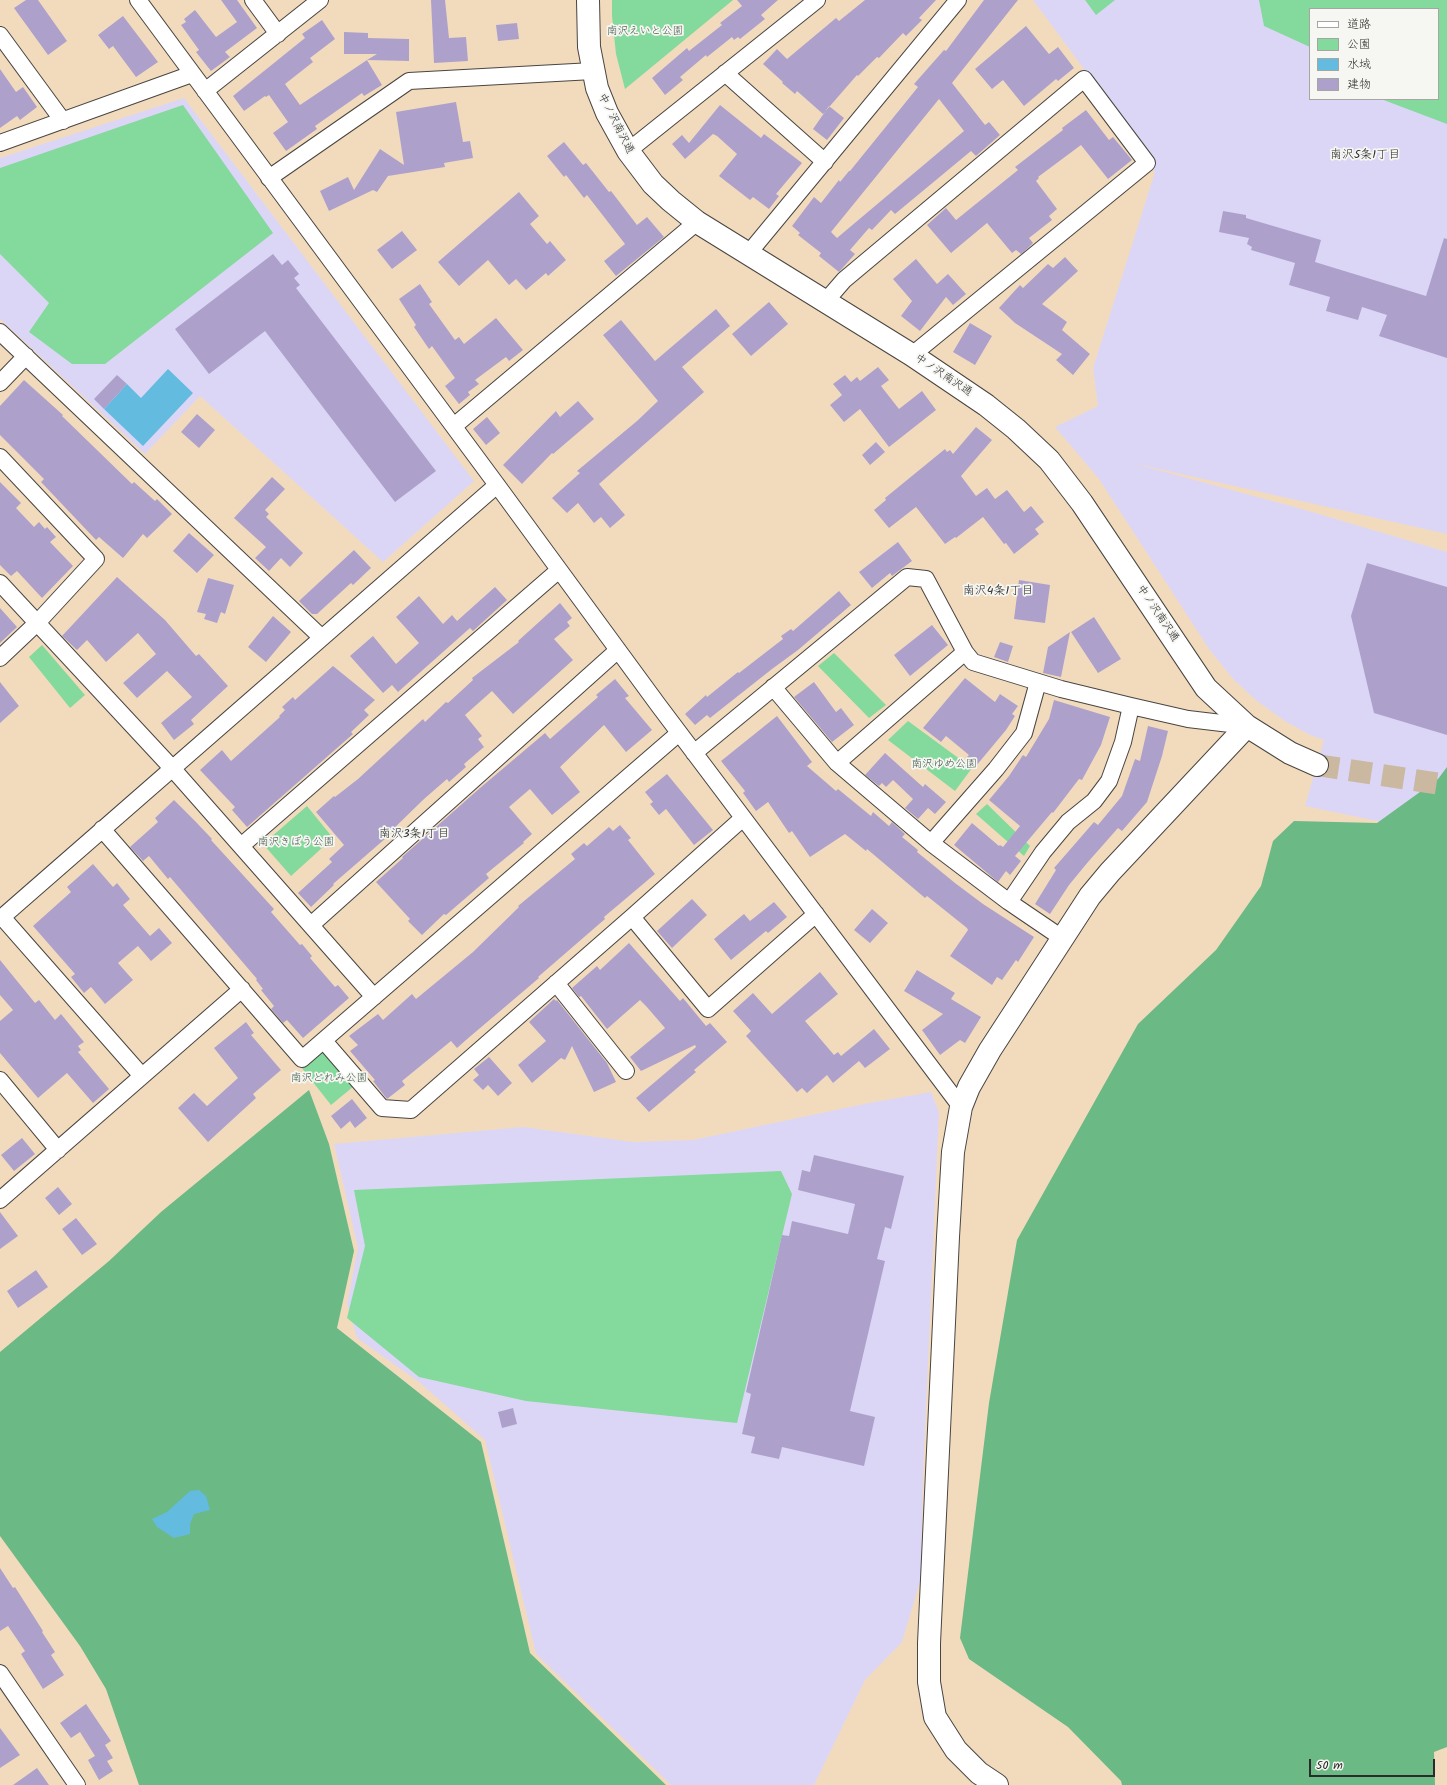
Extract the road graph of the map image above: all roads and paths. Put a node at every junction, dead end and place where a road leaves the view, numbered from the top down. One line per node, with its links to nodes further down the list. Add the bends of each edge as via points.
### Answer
1 (138, 0): 11 (street)
2 (253, 0): 7 (street)
3 (320, 0): 7 (street)
4 (588, 0): 9 (street, 中ノ沢南沢通, via 589,47)
5 (817, 0): 10 (street)
6 (958, 0): 16 (street)
7 (278, 34): 12 (street)
8 (0, 35): 13 (street)
9 (593, 71): 15 (street, 中ノ沢南沢通, via 607,113); 17 (street, via 409,81)
10 (726, 73): 15 (street); 16 (street)
11 (192, 74): 12 (street); 13 (street)
12 (205, 91): 17 (street)
13 (63, 120): 14 (street)
14 (0, 143)
15 (628, 151): 18 (street, 中ノ沢南沢通, via 653,184)
16 (825, 162): 19 (street)
17 (269, 178): 25 (street)
18 (697, 222): 19 (street, 中ノ沢南沢通); 25 (street)
19 (748, 254): 20 (street, 中ノ沢南沢通)
20 (825, 302): 23 (street, 中ノ沢南沢通); 23 (street, via 844,280 1084,79 1147,163)
21 (0, 332): 22 (street)
22 (26, 356): 24 (street); 31 (street)
23 (912, 356): 38 (street, 中ノ沢南沢通, via 986,405 1049,460 1082,503 1206,688)
24 (0, 383)
25 (454, 426): 27 (street)
26 (0, 456): 30 (street, via 96,559)
27 (497, 485): 28 (street); 31 (street)
28 (559, 570): 32 (street); 47 (street)
29 (0, 583): 30 (street)
30 (37, 623): 34 (street); 43 (street)
31 (321, 637): 43 (street)
32 (618, 650): 39 (street); 52 (street)
33 (965, 652): 35 (street, via 973,662); 36 (street, via 926,579 907,577); 41 (street)
34 (0, 658)
35 (1038, 682): 37 (street); 46 (street, via 1024,733)
36 (773, 687): 40 (street); 41 (street)
37 (1131, 706): 38 (street, via 1188,719); 48 (street, via 1123,742 1109,781 1094,801 1068,822 1043,852)
38 (1247, 726): 42 (street, 中ノ沢南沢通, via 1290,753); 53 (street, via 1110,872 1090,896)
39 (679, 733): 40 (street); 56 (street)
40 (694, 753): 44 (street)
41 (837, 763): 46 (street)
42 (1317, 765)
43 (172, 768): 45 (street); 47 (street)
44 (743, 818): 49 (street); 50 (street)
45 (102, 829): 51 (street); 55 (street)
46 (931, 843): 48 (street)
47 (241, 846): 52 (street)
48 (1009, 902): 53 (street)
49 (816, 914): 50 (street, via 708,1009); 61 (street)
50 (632, 917): 54 (street)
51 (1, 918): 59 (street)
52 (310, 925): 56 (street)
53 (1062, 938): 61 (street, via 990,1050)
54 (556, 983): 57 (street, via 410,1110 382,1108); 58 (street)
55 (242, 989): 57 (street, via 302,1059); 59 (street)
56 (374, 997): 57 (street)
57 (324, 1041)
58 (626, 1071)
59 (142, 1076): 62 (street)
60 (0, 1080): 62 (street)
61 (961, 1107): 66 (street, via 953,1152 948,1237 929,1682 935,1717 956,1750 979,1773)
62 (58, 1150): 63 (street)
63 (0, 1200)
64 (0, 1673): 65 (street)
65 (77, 1785)
66 (997, 1785)

